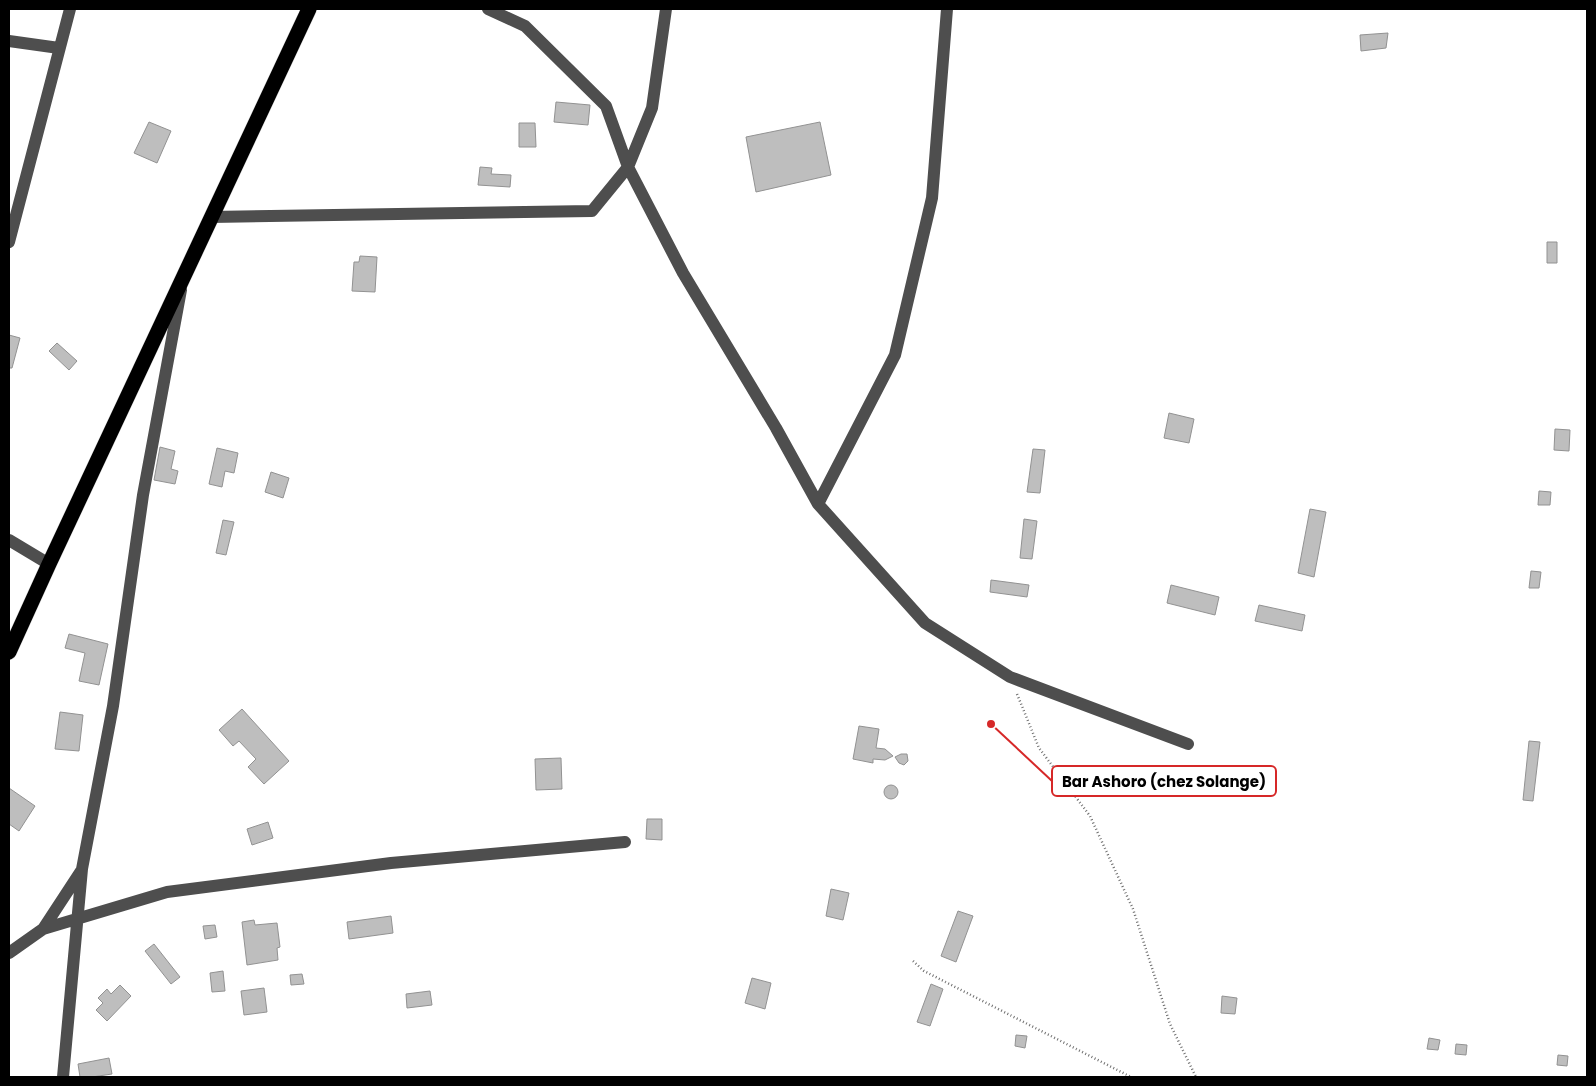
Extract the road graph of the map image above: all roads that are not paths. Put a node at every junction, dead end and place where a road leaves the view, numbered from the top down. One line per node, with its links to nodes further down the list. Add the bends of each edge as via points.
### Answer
1 (70, 9): 7 (street)
2 (309, 9): 9 (highway)
3 (488, 9): 8 (street, via 525,26 606,106)
4 (666, 9): 8 (street, via 652,108)
5 (947, 9): 12 (street, via 932,198 895,354)
6 (9, 41): 7 (street)
7 (60, 48): 10 (street)
8 (628, 167): 9 (street, via 592,211); 12 (street, via 683,273)
9 (211, 217): 11 (highway)
10 (9, 242)
11 (184, 275): 14 (highway); 18 (street, via 143,495 113,706)
12 (818, 504): 16 (street, via 925,623 1010,677)
13 (9, 540): 14 (street)
14 (48, 564): 15 (highway)
15 (9, 652)
16 (1188, 744)
17 (625, 842): 19 (street, via 391,863 167,892)
18 (82, 869): 19 (street); 20 (street)
19 (78, 918): 20 (street); 22 (street)
20 (44, 929): 21 (street)
21 (9, 953)
22 (63, 1077)

